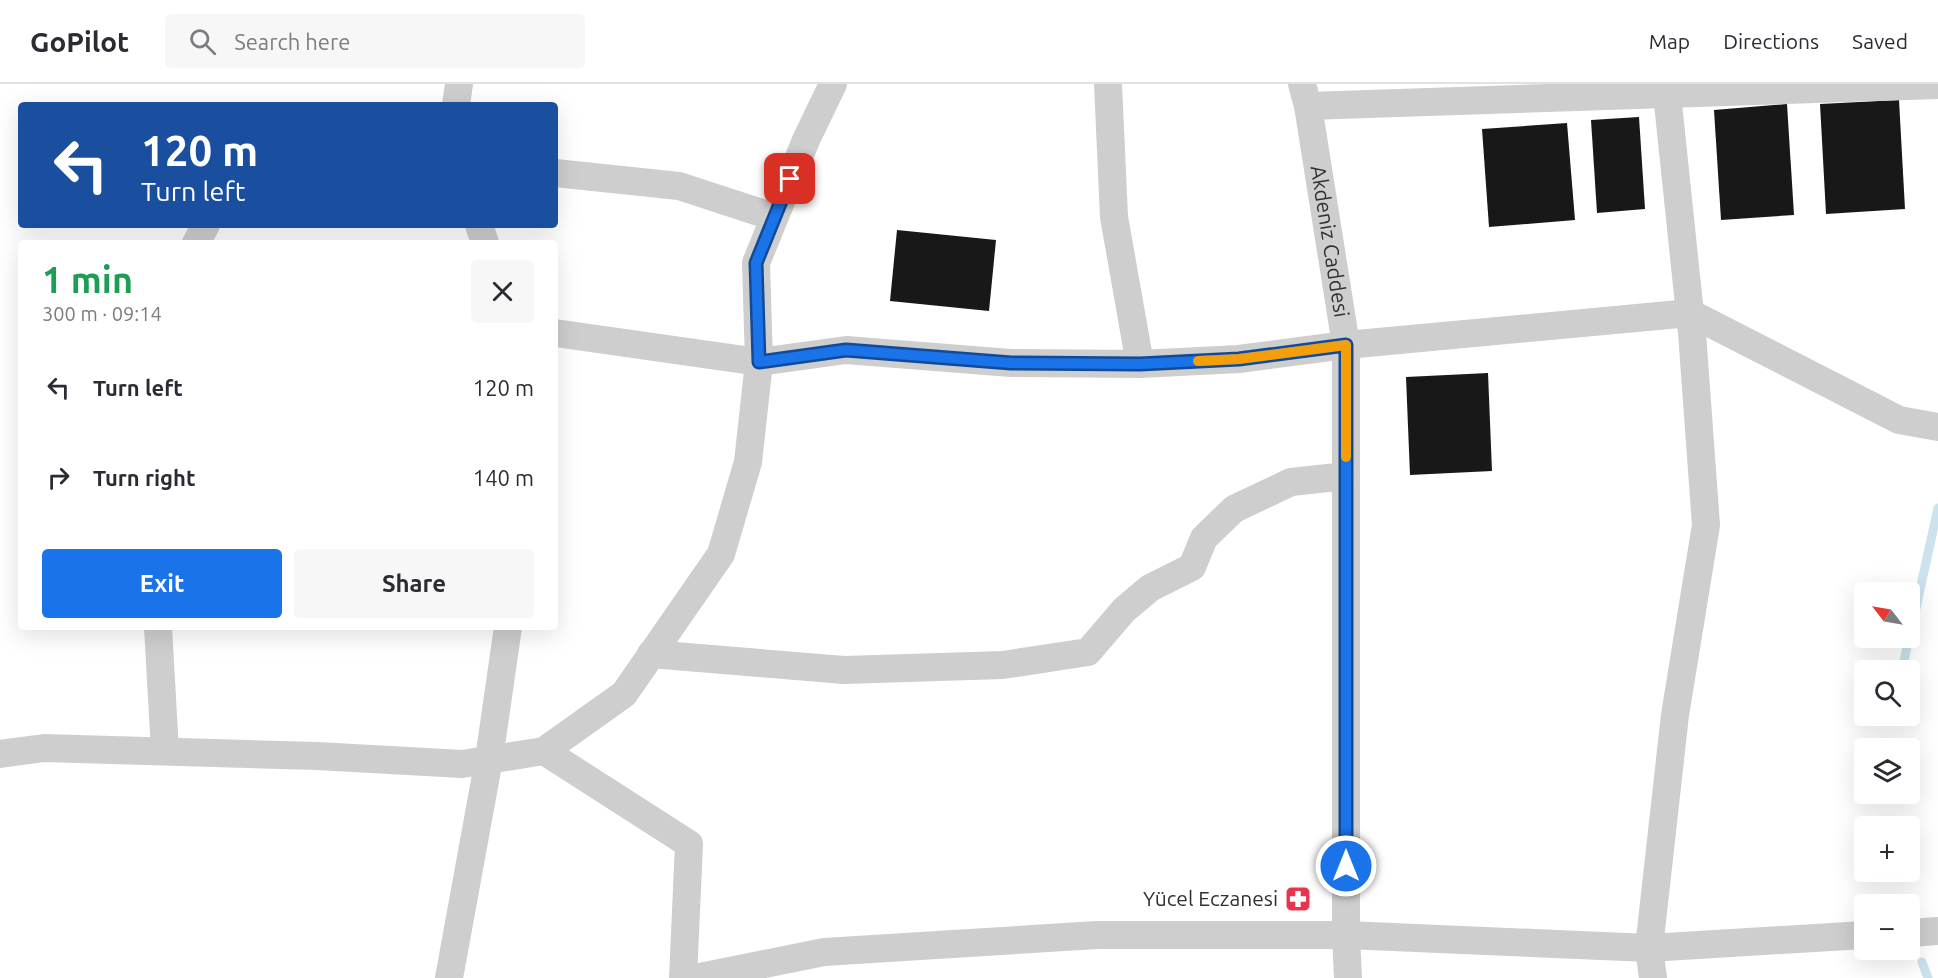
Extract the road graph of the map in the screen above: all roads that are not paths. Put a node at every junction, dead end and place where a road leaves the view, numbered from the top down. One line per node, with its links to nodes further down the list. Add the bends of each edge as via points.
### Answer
1 (459, 84): 7 (street)
2 (833, 84): 9 (street)
3 (1108, 84): 14 (street, via 1114,217)
4 (1938, 85): 5 (street)
5 (1667, 94): 6 (street); 10 (street)
6 (1305, 95): 12 (street, Akdeniz Caddesi)
7 (456, 102)
8 (558, 173): 9 (street, via 679,186)
9 (774, 218): 13 (street, via 756,263)
10 (1690, 313): 12 (street); 15 (street, via 1899,420); 28 (street, via 1706,525 1675,715)
11 (558, 333): 13 (street)
12 (1346, 345): 14 (street, via 1239,359); 16 (street, Akdeniz Caddesi)
13 (759, 362): 14 (street, via 846,350 1011,363); 19 (street, via 748,462 721,554)
14 (1140, 364)
15 (1938, 427)
16 (1346, 476): 19 (street, via 1291,482 1234,509 1204,538 1192,567 1150,588 1088,652 1003,665 844,670); 26 (street, Akdeniz Caddesi)
17 (158, 630): 20 (street)
18 (508, 630): 23 (street)
19 (651, 654): 21 (street, via 624,694)
20 (165, 751): 22 (street, via 44,748); 23 (street, via 462,764)
21 (544, 751): 23 (street); 30 (street, via 689,844)
22 (0, 754)
23 (489, 759): 29 (street)
24 (1938, 931): 25 (street)
25 (1920, 932)
26 (1346, 935): 28 (street); 31 (street, via 1097,935 824,952); 32 (street, Akdeniz Caddesi)
27 (1854, 936): 28 (street)
28 (1649, 948): 33 (street)
29 (449, 978)
30 (683, 978)
31 (695, 978)
32 (1348, 978)
33 (1653, 978)

